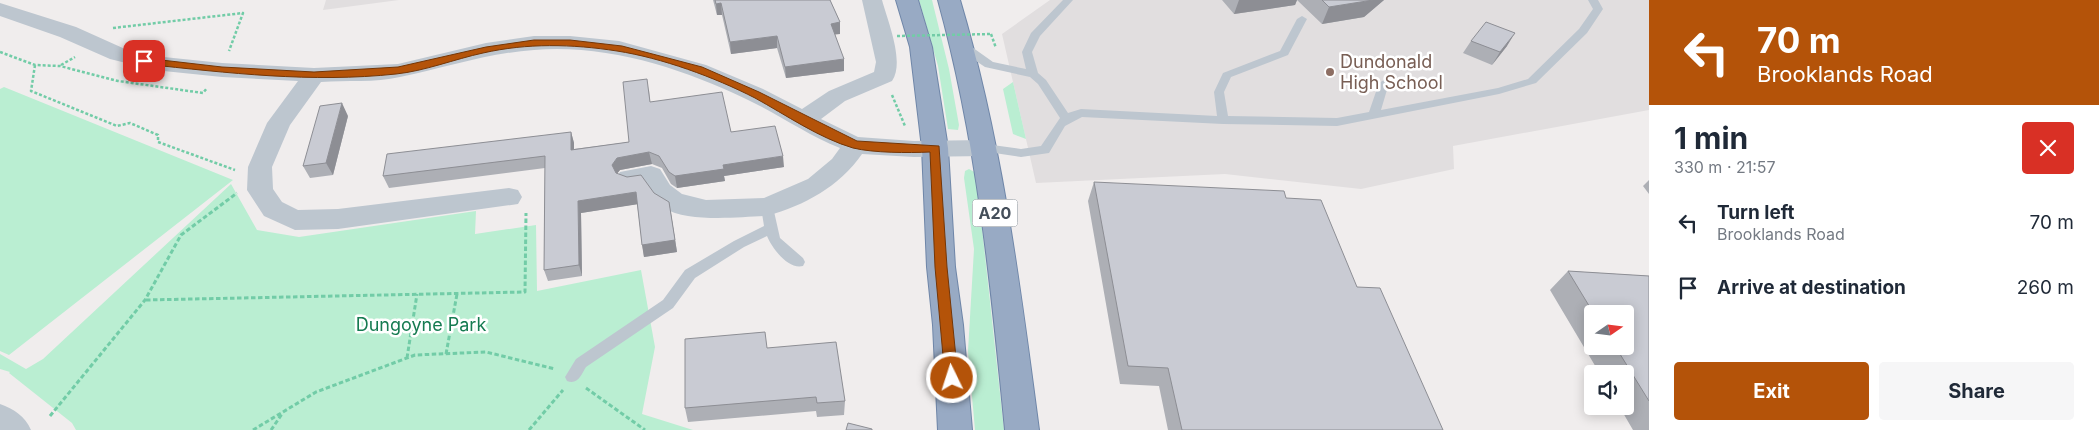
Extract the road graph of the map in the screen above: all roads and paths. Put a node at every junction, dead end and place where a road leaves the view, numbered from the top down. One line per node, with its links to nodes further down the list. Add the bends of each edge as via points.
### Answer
1 (40, 0): 8 (street)
2 (872, 0): 18 (street, via 887,62)
3 (907, 0): 26 (highway, via 921,47)
4 (949, 0): 13 (highway, A20)
5 (1068, 0): 16 (lane, via 1034,35 1027,52)
6 (1593, 0): 20 (lane, via 1598,9 1582,31 1532,81 1499,91)
7 (0, 9): 8 (street)
8 (22, 15): 12 (street)
9 (1302, 19): 23 (lane, via 1284,53 1226,75 1219,92)
10 (991, 34): 11 (path, bridge)
11 (897, 36)
12 (82, 38): 15 (street, via 118,54 154,63); 15 (path, via 113,28 243,13)
13 (963, 45): 16 (lane, via 989,66); 27 (highway, A20)
14 (35, 65): 28 (path, via 32,91 117,126 130,123 158,135 158,142)
15 (222, 70): 17 (street)
16 (1033, 74): 21 (lane)
17 (314, 75): 22 (street, via 398,70 486,50 570,42 619,48 698,70); 28 (street, via 279,124 260,167)
18 (884, 76): 22 (street, via 837,96); 24 (path)
19 (1384, 83): 20 (lane)
20 (1374, 115): 23 (lane, via 1337,122)
21 (1065, 117): 23 (lane, via 1081,113); 27 (lane, via 1056,129 1055,139 1045,150 1021,153)
22 (805, 119): 25 (street)
23 (1223, 120)
24 (906, 131)
25 (855, 145): 26 (street); 31 (street, via 841,165)
26 (935, 148): 27 (street); 47 (highway)
27 (985, 148): 48 (highway, A20)
28 (260, 176): 30 (street, via 260,190 273,209 296,220 338,219); 35 (path, via 181,235)
29 (629, 178): 31 (street, via 651,175 661,191 674,202)
30 (509, 197): 34 (path, via 526,210 525,292)
31 (768, 218): 32 (lane, via 776,246); 38 (lane, via 739,244 690,274 668,304 581,363)
32 (798, 262)
33 (417, 294): 34 (path); 35 (path); 37 (path)
34 (457, 294): 36 (path)
35 (145, 300): 40 (path)
36 (446, 354): 37 (path); 38 (path, via 486,352 548,366)
37 (407, 358): 39 (path, via 316,392)
38 (572, 377): 45 (path); 46 (path)
39 (283, 411): 43 (path); 44 (path)
40 (50, 416)
41 (0, 418): 42 (street)
42 (15, 430)
43 (253, 430)
44 (271, 430)
45 (529, 430)
46 (645, 430)
47 (955, 430)
48 (1022, 430)

